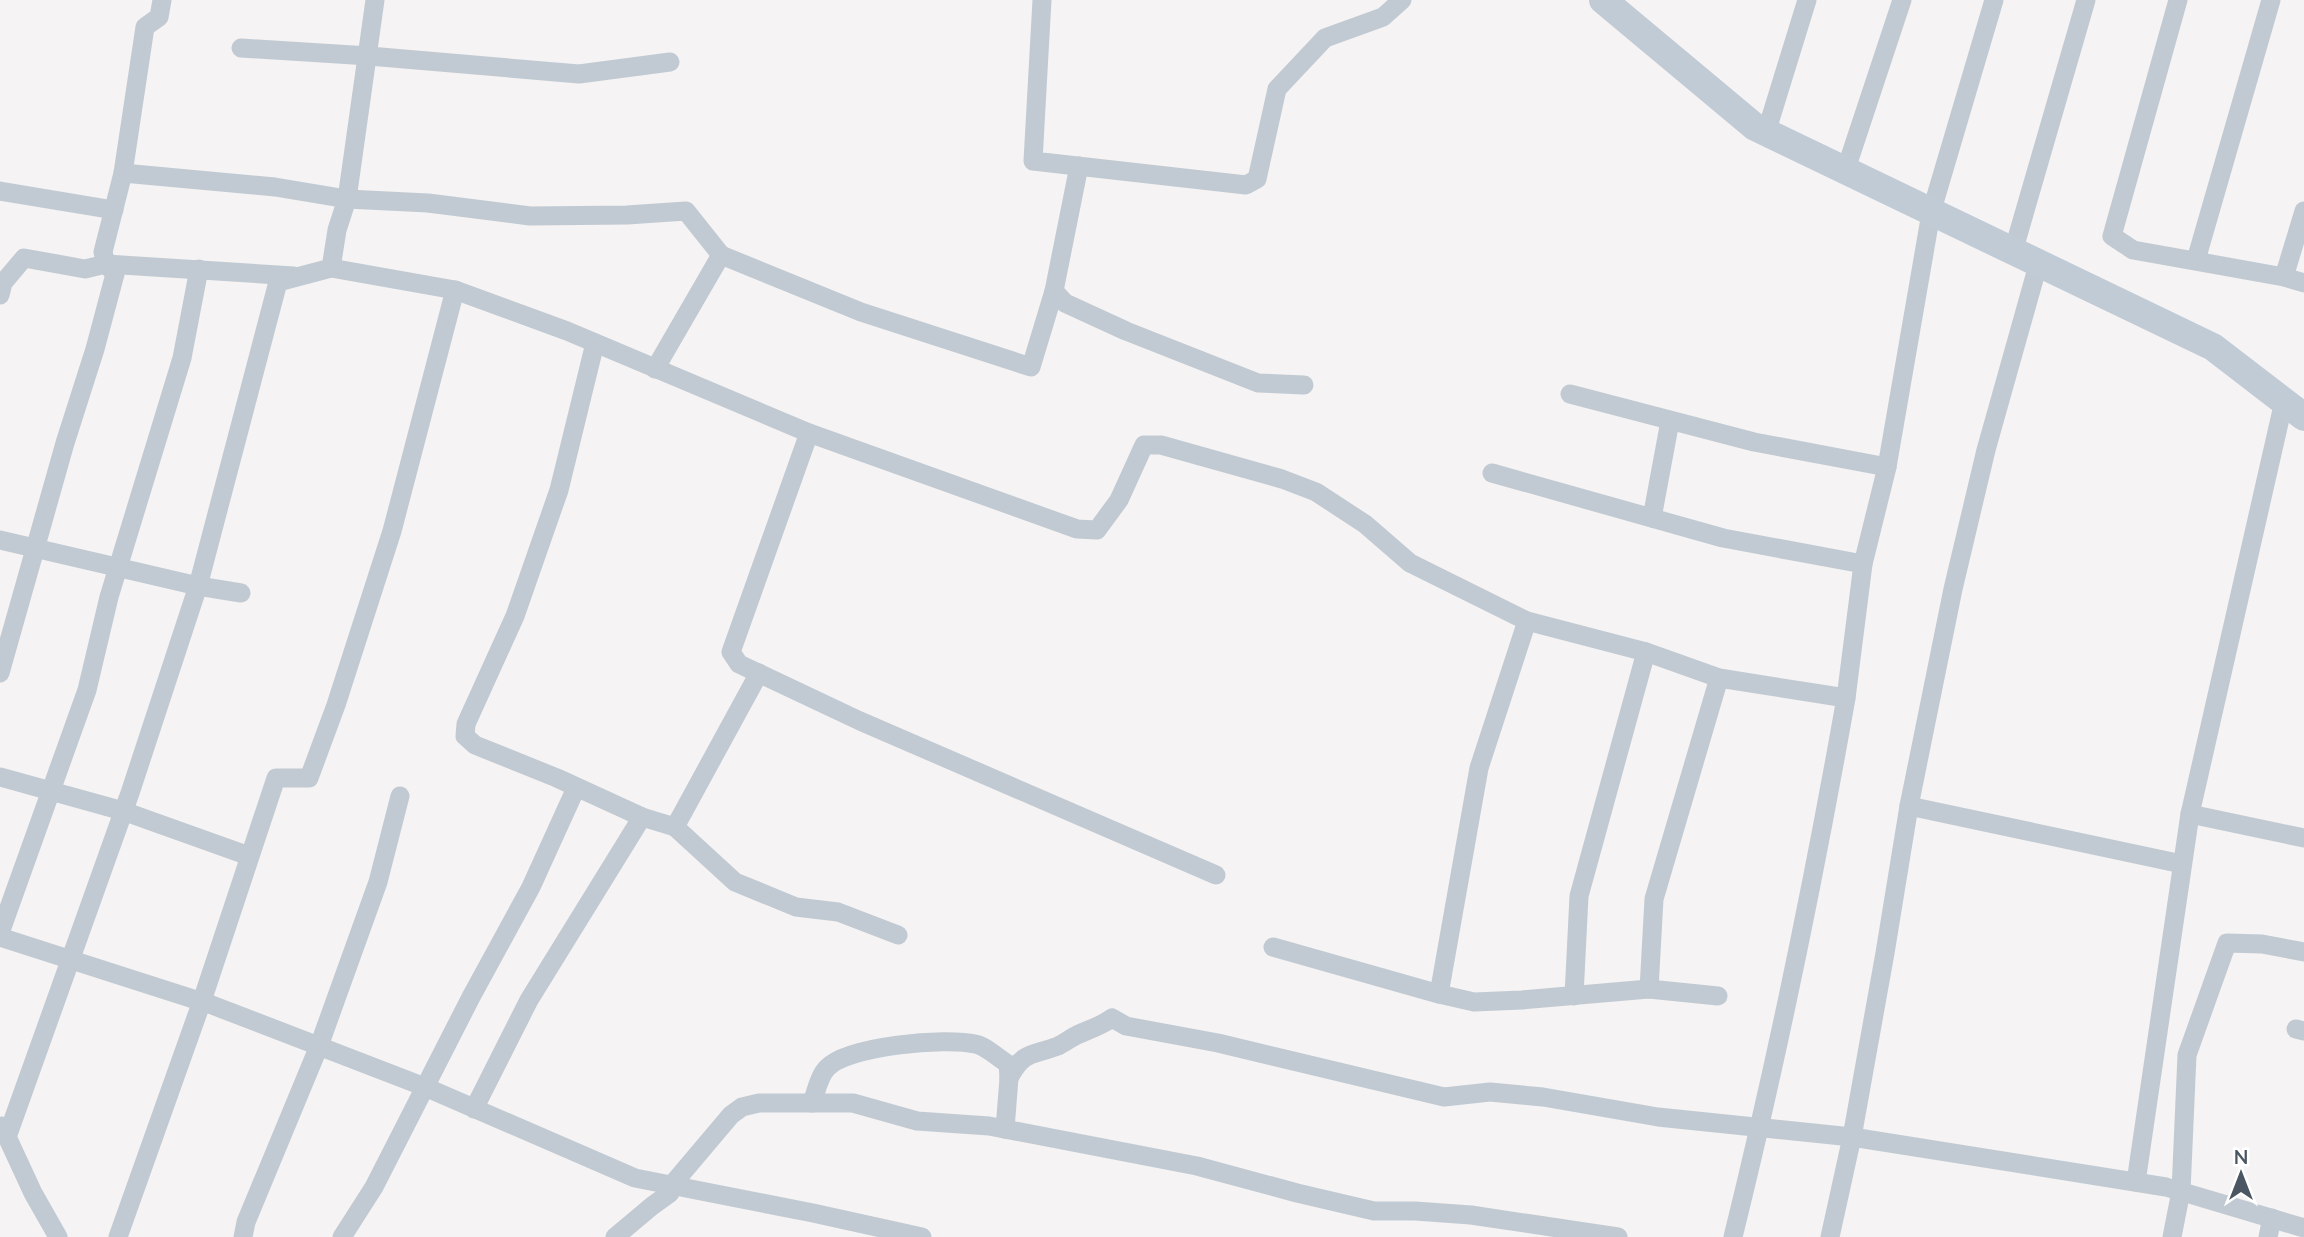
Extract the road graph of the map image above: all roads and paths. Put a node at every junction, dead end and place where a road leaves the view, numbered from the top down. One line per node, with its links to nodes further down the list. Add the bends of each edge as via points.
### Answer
1 (162, 0): 18 (street, via 159,17 145,27)
2 (375, 0): 13 (street)
3 (1042, 0): 16 (street, via 1033,161)
4 (1402, 0): 16 (street, via 1383,17 1325,38 1277,89 1257,179 1246,184)
5 (1807, 0): 15 (street)
6 (1902, 0): 17 (street)
7 (1994, 0): 23 (street)
8 (2086, 0): 24 (street)
9 (2178, 0): 26 (street, via 2112,236 2133,250)
10 (2271, 0): 26 (street)
11 (1607, 1): 15 (street)
12 (241, 48): 13 (street)
13 (369, 56): 14 (street, via 579,74); 20 (street)
14 (670, 62)
15 (1766, 133): 17 (street)
16 (1079, 166): 35 (street)
17 (1845, 172): 23 (street)
18 (123, 173): 20 (street, via 275,187); 21 (street)
19 (0, 191): 21 (street)
20 (347, 199): 25 (street, via 428,203 530,216 686,211); 29 (street)
21 (114, 210): 27 (street, via 103,252)
22 (2304, 211): 32 (street)
23 (1931, 213): 24 (street); 44 (street)
24 (2013, 252): 28 (street)
25 (721, 255): 35 (street, via 861,312 1031,367); 38 (street)
26 (2196, 260): 32 (street)
27 (106, 264): 30 (street); 36 (street, via 85,269 24,258 3,282); 48 (street, via 115,274)
28 (2038, 265): 41 (street, via 2213,347); 63 (street, via 1986,450)
29 (331, 268): 31 (street); 34 (street)
30 (199, 270): 31 (street); 50 (street, via 182,358)
31 (298, 276): 51 (street, via 278,282)
32 (2284, 277): 33 (street)
33 (2304, 283)
34 (455, 290): 37 (street); 69 (street, via 392,531 336,705 309,778 276,778)
35 (1054, 291): 39 (street, via 1065,303 1126,331 1258,383)
36 (0, 296)
37 (595, 343): 38 (street); 60 (street, via 559,490 515,616 466,724 465,736 475,745)
38 (655, 369): 43 (street)
39 (1304, 385)
40 (1570, 394): 42 (street)
41 (2294, 409): 65 (street)
42 (1670, 421): 44 (street); 46 (street)
43 (809, 433): 53 (street, via 1077,528 1097,530 1119,500 1144,445 1160,445 1316,492 1365,524 1410,564); 56 (street, via 730,652 739,664)
44 (1887, 467): 49 (street)
45 (1492, 473): 46 (street)
46 (1652, 519): 49 (street)
47 (0, 540): 48 (street)
48 (36, 549): 50 (street); 55 (street)
49 (1863, 564): 58 (street)
50 (119, 566): 51 (street); 61 (street, via 87,690)
51 (198, 586): 52 (street); 64 (street)
52 (241, 593)
53 (1527, 621): 54 (street); 78 (street, via 1479,768)
54 (1646, 652): 57 (street); 79 (street, via 1579,896)
55 (0, 673)
56 (758, 673): 67 (street); 71 (street)
57 (1719, 678): 58 (street); 77 (street, via 1654,899)
58 (1846, 698): 87 (street, via 1819,854)
59 (0, 777): 61 (street)
60 (576, 788): 66 (street); 84 (street, via 531,887)
61 (51, 791): 64 (street); 72 (street)
62 (400, 796): 82 (street, via 378,882)
63 (1909, 806): 70 (street); 90 (street)
64 (123, 811): 69 (street); 76 (street)
65 (2190, 814): 68 (street); 70 (street)
66 (642, 817): 67 (street); 86 (street, via 529,1000)
67 (676, 827): 73 (street, via 736,882 796,908 838,912)
68 (2304, 838)
69 (249, 856): 81 (street)
70 (2182, 864): 91 (street)
71 (1216, 875)
72 (0, 935): 76 (street)
73 (898, 935)
74 (1273, 947): 78 (street)
75 (2304, 952): 93 (street, via 2227,943 2187,1055)
76 (70, 959): 81 (street); 88 (street)
77 (1649, 989): 79 (street); 80 (street)
78 (1439, 994): 79 (street, via 1474,1002)
79 (1574, 996)
80 (1718, 996)
81 (202, 1002): 82 (street); 97 (street)
82 (319, 1046): 84 (street); 98 (street)
83 (1009, 1078): 85 (street, via 1008,1064 977,1044 885,1046 827,1067); 87 (street, via 1018,1062 1033,1052 1058,1046 1112,1018 1126,1026 1219,1043 1444,1097 1490,1092 1543,1097 1658,1117); 89 (street)
84 (425, 1087): 86 (street); 99 (street, via 374,1187)
85 (812, 1103): 89 (street, via 853,1103 917,1121); 92 (street, via 742,1107)
86 (474, 1109): 92 (street, via 635,1178)
87 (1760, 1128): 90 (street); 103 (street)
88 (4, 1129): 96 (street)
89 (1005, 1129): 102 (street, via 1197,1166 1374,1210 1471,1214)
90 (1852, 1137): 91 (street); 104 (street)
91 (2136, 1182): 93 (street)
92 (671, 1186): 100 (street, via 670,1194); 101 (street)
93 (2181, 1191): 94 (street); 105 (street)
94 (2270, 1227): 95 (street)
95 (2304, 1228)
96 (58, 1237)
97 (118, 1237)
98 (243, 1237)
99 (342, 1237)
100 (615, 1237)
101 (922, 1237)
102 (1618, 1237)
103 (1733, 1237)
104 (1830, 1237)
105 (2172, 1237)

